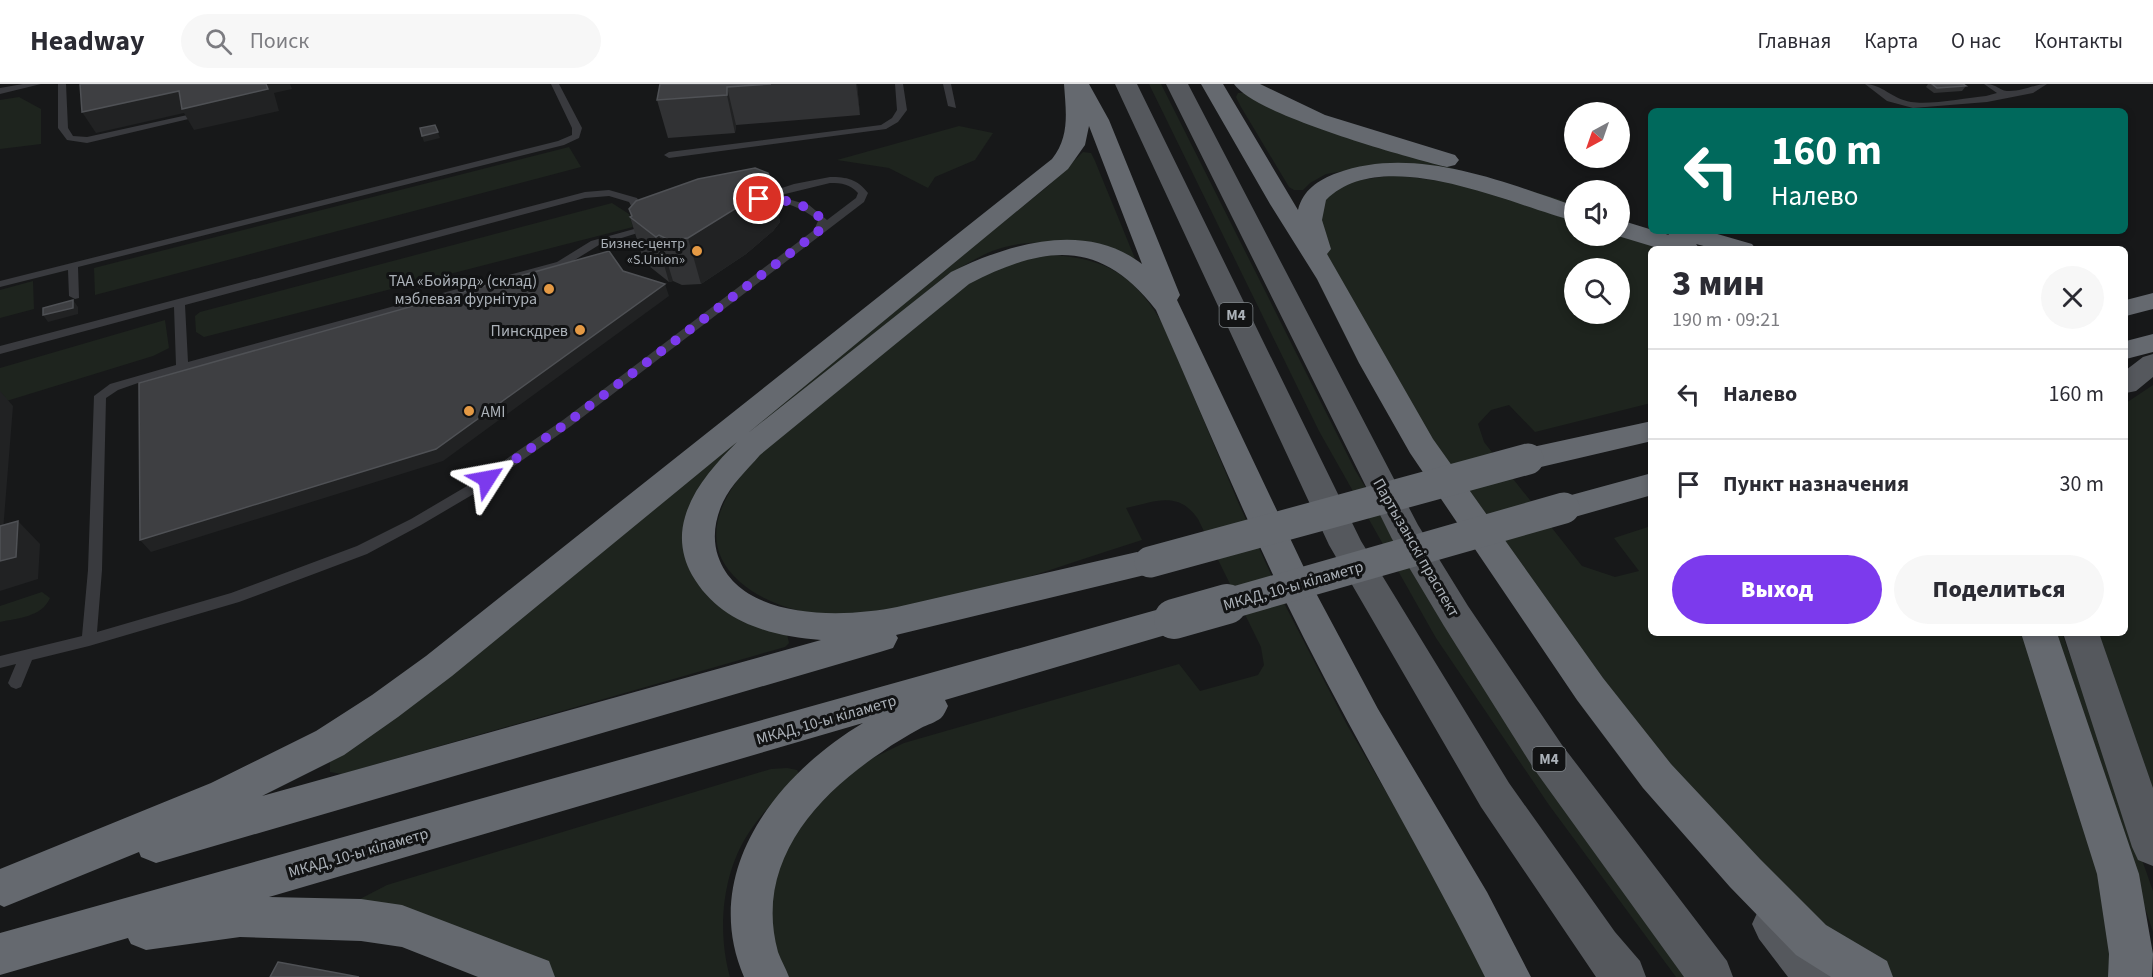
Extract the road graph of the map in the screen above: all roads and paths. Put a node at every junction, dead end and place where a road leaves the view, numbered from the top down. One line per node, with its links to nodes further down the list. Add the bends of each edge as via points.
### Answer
1 (36, 84): 15 (lane)
2 (62, 84): 17 (lane, via 63,128 70,138 87,140)
3 (555, 84): 28 (lane, via 577,128 576,136 561,143)
4 (899, 84): 18 (lane, via 902,110 883,127)
5 (947, 84): 16 (lane)
6 (1077, 84): 42 (highway, via 1098,120); 56 (highway, via 1078,134 1060,164 440,666 330,743 124,839)
7 (1126, 84): 63 (main road, М4, via 1346,545 1495,795)
8 (1178, 84): 64 (main road, Партызанскі праспект / М4, via 1404,530 1548,757)
9 (1212, 84): 29 (highway)
10 (1245, 84): 19 (highway, via 1285,105 1371,137)
11 (1869, 84): 14 (lane, via 1890,99 1912,105 1988,99)
12 (1988, 84): 14 (lane)
13 (2043, 84): 14 (lane, via 2030,91)
14 (2006, 90)
15 (0, 92)
16 (953, 106)
17 (192, 117)
18 (669, 155)
19 (1564, 197)
20 (1564, 210): 29 (highway, via 1473,181 1433,173 1388,170 1346,176 1326,187 1310,205 1316,245)
21 (1630, 216): 22 (highway)
22 (1648, 222)
23 (1630, 231): 26 (highway)
24 (818, 232): 24 (lane, via 823,221 804,207 779,198 753,200 830,179 860,185 860,200); 49 (lane, via 558,429 472,489 416,522 362,550 302,574)
25 (1690, 234): 27 (highway)
26 (1677, 246)
27 (1732, 246)
28 (73, 266): 30 (lane); 33 (lane)
29 (1330, 279): 54 (highway, via 1372,363 1421,446 1590,689)
30 (0, 284)
31 (2128, 286): 32 (highway)
32 (2153, 286)
33 (75, 296)
34 (2153, 301): 36 (highway)
35 (178, 302): 39 (lane); 41 (lane); 41 (lane, via 585,195 609,193 633,200 654,227 595,243 561,264)
36 (2128, 307)
37 (2153, 343): 38 (highway)
38 (2128, 349)
39 (0, 350)
40 (2153, 363): 43 (main road)
41 (182, 368): 49 (lane, via 114,387 100,396)
42 (1203, 382): 46 (highway, via 1169,308 1135,271 1107,254 1087,249 1021,250 992,260 960,278 749,448 712,491 698,532 700,556 709,576 724,593 765,615 816,626 887,623); 57 (highway, via 1300,595 1365,720)
43 (2128, 382)
44 (1648, 432): 46 (highway, bridge, via 1528,459)
45 (1648, 486): 52 (highway, МКАД, 10-ы кіламетр, bridge)
46 (1144, 564): 56 (highway)
47 (2040, 636): 67 (highway, via 2118,874 2131,954)
48 (2082, 636): 55 (main road)
49 (89, 640): 50 (lane)
50 (27, 654): 51 (lane); 53 (lane)
51 (0, 662)
52 (999, 670): 58 (highway, МКАД, 10-ы кіламетр); 60 (highway, via 885,728 794,802 760,856 752,889 751,929)
53 (16, 683)
54 (1657, 776): 65 (main road); 66 (highway, via 1811,940)
55 (2153, 847)
56 (2, 888)
57 (1472, 906): 61 (highway); 62 (highway)
58 (0, 954): 59 (highway, via 89,936 240,917 321,918 402,926)
59 (532, 977)
60 (767, 977)
61 (1509, 977)
62 (1523, 977)
63 (1624, 977)
64 (1711, 977)
65 (1816, 977)
66 (1871, 977)
67 (2130, 977)

